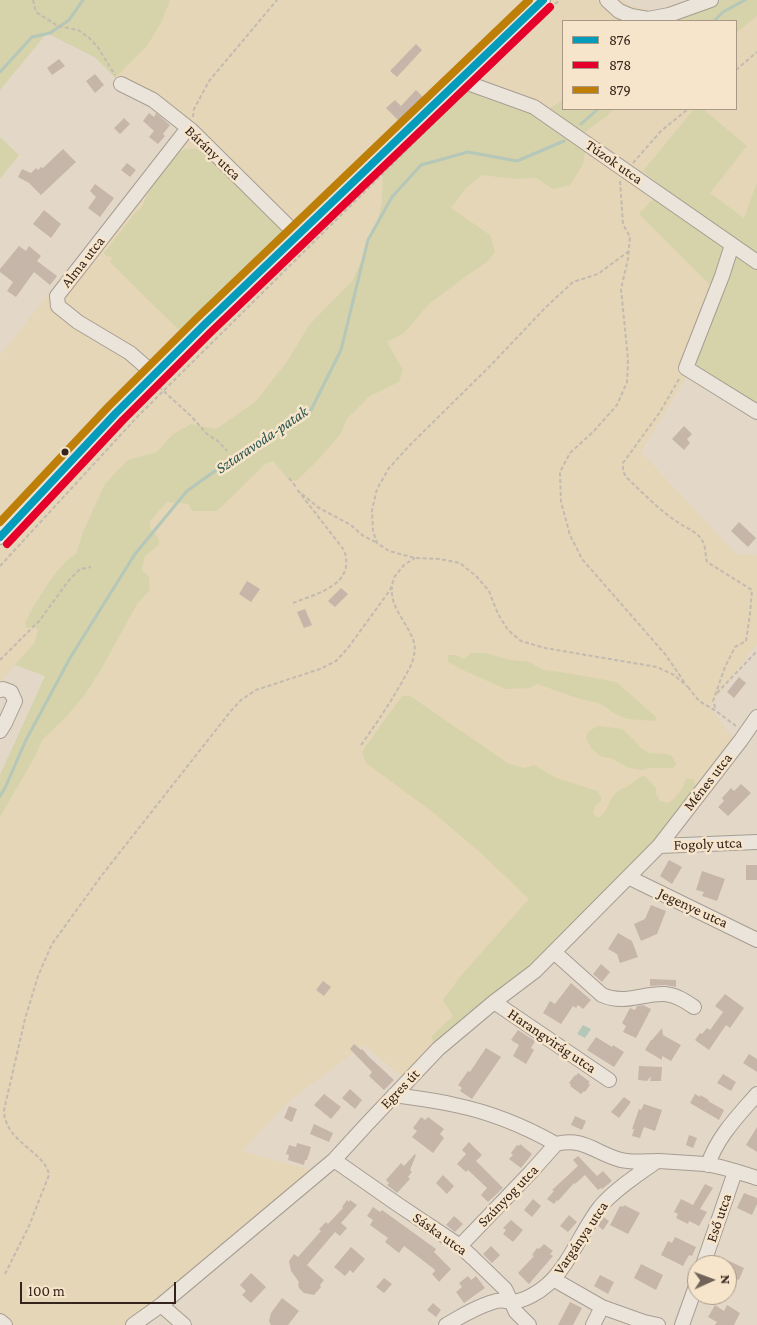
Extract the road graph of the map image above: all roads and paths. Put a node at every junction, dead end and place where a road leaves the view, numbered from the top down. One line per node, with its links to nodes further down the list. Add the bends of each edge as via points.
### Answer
1 (34, 0): 10 (path, via 36,12 58,26 78,30 88,37)
2 (277, 0): 13 (path, via 209,81 194,109)
3 (560, 0): 6 (path)
4 (607, 0): 5 (street, via 619,11 648,19)
5 (712, 0)
6 (548, 3): 9 (street)
7 (757, 52): 8 (path)
8 (737, 69)
9 (463, 78): 14 (street, Túzok utca, via 472,85 534,106); 15 (street)
10 (121, 84): 13 (street, Bárány utca, via 153,100)
11 (687, 110): 14 (path)
12 (444, 113): 21 (path)
13 (189, 129): 15 (street, Bárány utca); 20 (street, Alma utca, via 57,296 58,306 130,353)
14 (622, 168): 16 (street, Túzok utca); 17 (path, via 623,224 630,237)
15 (297, 235): 20 (street)
16 (732, 245): 18 (street, Túzok utca); 19 (street)
17 (629, 251): 27 (path, via 598,274 573,282 389,468 377,489 372,510); 35 (path, via 621,289 627,382 617,405 570,453 560,472 560,502 570,535 582,559 665,654)
18 (757, 262)
19 (686, 368): 22 (street); 37 (path, via 660,412 623,463 623,470 640,490 702,540 707,562 752,590 746,641 735,647)
20 (152, 376): 21 (path); 26 (street)
21 (164, 391): 23 (path); 29 (path)
22 (757, 412)
23 (227, 451)
24 (289, 478): 25 (path)
25 (296, 488): 27 (path, via 319,508); 32 (path, via 344,550 347,560 342,578 334,585)
26 (0, 537)
27 (377, 543): 28 (path, via 389,551)
28 (415, 558): 31 (path, via 404,565); 35 (path, via 460,564 477,577 489,590 508,630 521,641 657,667)
29 (0, 566)
30 (91, 567): 34 (path, via 80,570 69,580 40,620)
31 (393, 582): 42 (path, via 392,599 415,644 414,656 392,700); 61 (path, via 336,661 256,690 235,706 52,944 38,976 4,1110 8,1125 21,1143 48,1168 49,1175)
32 (293, 603)
33 (757, 651): 37 (path)
34 (0, 660)
35 (688, 686): 38 (path, via 699,701)
36 (0, 690): 40 (street, via 11,692 15,701)
37 (715, 695): 38 (path)
38 (716, 711): 41 (path, via 738,728)
39 (757, 717): 41 (street, Ménes utca)
40 (0, 731)
41 (741, 740): 44 (street, Ménes utca)
42 (361, 745)
43 (757, 842): 44 (street, Fogoly utca)
44 (659, 846): 45 (street, Egres út)
45 (628, 877): 46 (street, Jegenye utca); 47 (street, Egres út)
46 (757, 940)
47 (554, 952): 48 (street, Egres út); 49 (street, via 608,998 624,1000 667,994)
48 (494, 1002): 50 (street, Harangvirág utca); 52 (street, Egres út, via 438,1049)
49 (694, 1007)
50 (609, 1080)
51 (757, 1094): 56 (street, via 718,1141)
52 (394, 1095): 53 (street, via 457,1105 513,1123); 54 (street, Egres út)
53 (556, 1144): 55 (street, via 578,1142 609,1157 626,1161); 59 (street, Szúnyog utca)
54 (334, 1160): 59 (street, Sáska utca); 64 (street, Egres út)
55 (657, 1161): 56 (street); 62 (street, Vargánya utca, via 601,1206)
56 (708, 1165): 57 (street)
57 (735, 1172): 58 (street); 60 (street, Eső utca)
58 (757, 1178)
59 (460, 1246): 63 (street, Sáska utca, via 505,1289)
60 (706, 1255)
61 (5, 1274)
62 (553, 1279): 63 (street, Vargánya utca, via 537,1292); 66 (street)
63 (511, 1302): 71 (street, Vargánya utca, via 490,1303); 72 (street, Sáska utca)
64 (160, 1304): 69 (street, Egres út); 70 (street)
65 (689, 1305): 75 (street)
66 (602, 1307): 73 (street); 74 (street)
67 (0, 1321): 68 (street)
68 (5, 1325)
69 (133, 1325)
70 (184, 1325)
71 (446, 1325)
72 (529, 1325)
73 (593, 1325)
74 (658, 1325)
75 (682, 1325)

